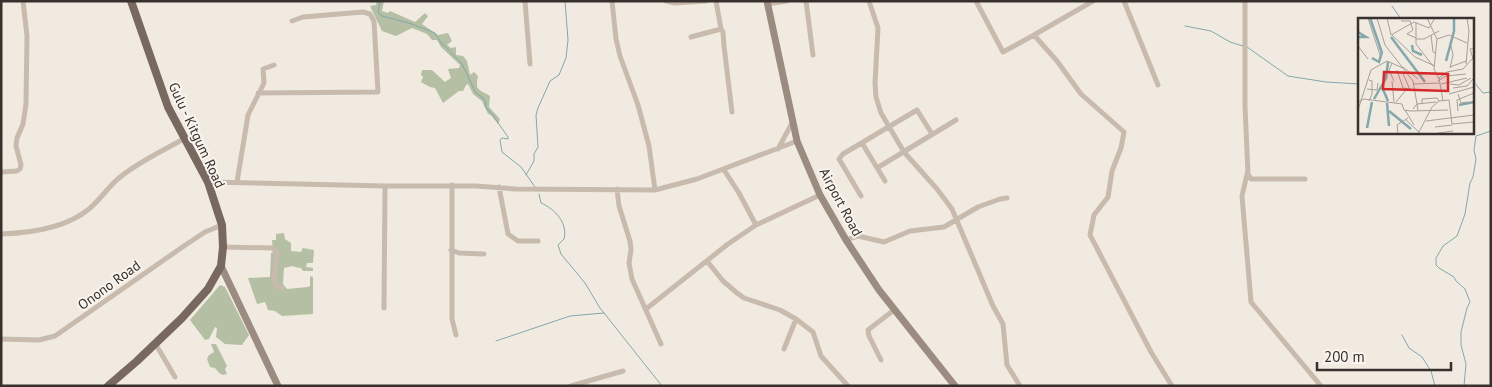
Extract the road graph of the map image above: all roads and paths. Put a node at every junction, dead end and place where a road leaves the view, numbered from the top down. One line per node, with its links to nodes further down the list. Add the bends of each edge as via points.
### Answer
1 (23, 1): 38 (street, via 27,36 26,104 16,146 21,165 16,171)
2 (131, 1): 30 (main road, Gulu - Kitgum Road, via 168,107)
3 (525, 1): 21 (street)
4 (612, 1): 47 (street, via 616,39 649,146)
5 (666, 1): 6 (street)
6 (706, 1)
7 (716, 1): 17 (street)
8 (787, 1): 15 (street)
9 (806, 1): 20 (street)
10 (869, 1): 28 (street, via 878,28 876,97)
11 (976, 1): 18 (street, via 1003,52)
12 (1093, 1): 18 (street)
13 (1124, 1): 23 (street)
14 (1245, 1): 37 (street)
15 (767, 3): 27 (street, Airport Road)
16 (292, 21): 24 (street, via 303,17 370,14 374,21 378,92)
17 (721, 29): 19 (street); 25 (street)
18 (1034, 35): 81 (street, via 1081,94 1124,132 1108,197 1094,215 1090,235 1146,344)
19 (691, 37)
20 (813, 55)
21 (530, 64)
22 (274, 65): 24 (street, via 263,69 264,83)
23 (1158, 85)
24 (258, 93): 42 (street, via 248,115)
25 (732, 112)
26 (956, 120): 29 (street)
27 (792, 123): 31 (street, Airport Road); 33 (street)
28 (889, 128): 29 (street, via 917,110); 32 (street); 34 (street)
29 (932, 134): 34 (street)
30 (185, 138): 41 (main road, Gulu - Kitgum Road); 54 (street, via 119,178 78,217 54,226)
31 (797, 141): 33 (street); 48 (street, Airport Road)
32 (862, 143): 35 (street); 49 (street, via 839,159)
33 (778, 148): 36 (street)
34 (904, 152): 35 (street); 51 (street, via 952,208)
35 (877, 168): 40 (street)
36 (724, 170): 47 (street); 53 (street)
37 (1248, 170): 39 (street, via 1251,179); 82 (street, via 1242,196 1251,302)
38 (1, 172)
39 (1305, 179)
40 (885, 181)
41 (208, 182): 42 (street); 52 (main road, Gulu - Kitgum Road)
42 (237, 182): 43 (street)
43 (385, 186): 44 (street); 63 (street)
44 (452, 186): 45 (street); 58 (street)
45 (499, 187): 46 (street); 56 (street, via 508,234 518,241)
46 (617, 189): 47 (street); 64 (street, via 630,241 632,279)
47 (655, 190)
48 (820, 195): 53 (street); 55 (street, Airport Road)
49 (861, 196)
50 (1006, 198): 51 (street, via 978,207)
51 (956, 219): 55 (street, via 944,227 910,231 884,242 858,236); 80 (street, via 1003,324 1009,370)
52 (222, 225): 57 (main road, Gulu - Kitgum Road); 68 (street, Onono Road, via 181,248 56,336 39,340)
53 (756, 225): 60 (street)
54 (1, 234)
55 (846, 240): 65 (street, Airport Road)
56 (538, 241)
57 (223, 247): 61 (main road, Gulu - Kitgum Road); 62 (street, via 273,248 278,258 274,281)
58 (451, 250): 59 (street); 67 (street, via 452,325)
59 (484, 254)
60 (707, 261): 64 (street); 66 (street, via 723,281 744,298)
61 (221, 266): 69 (main road, Gulu - Kitgum Road, via 208,290); 76 (street)
62 (282, 288)
63 (384, 308)
64 (646, 309): 70 (street)
65 (894, 310): 72 (street, via 868,330); 79 (street, Airport Road)
66 (796, 319): 71 (street); 78 (street, via 813,332 821,356)
67 (456, 335)
68 (1, 339)
69 (155, 343): 74 (street); 75 (main road, Gulu - Kitgum Road)
70 (661, 344)
71 (784, 349)
72 (881, 360)
73 (623, 371): 77 (street)
74 (174, 377)
75 (108, 386)
76 (278, 386)
77 (571, 386)
78 (848, 386)
79 (954, 386)
80 (1020, 386)
81 (1172, 386)
82 (1322, 386)

